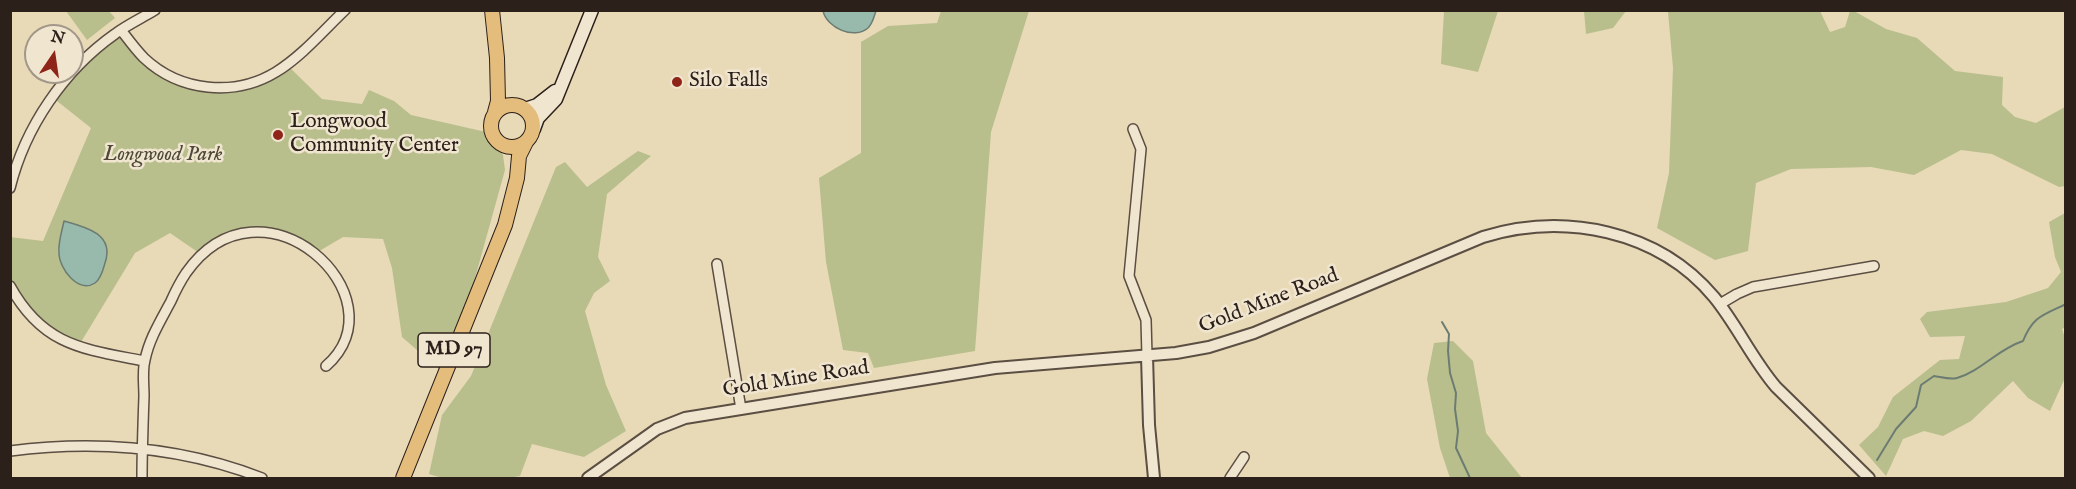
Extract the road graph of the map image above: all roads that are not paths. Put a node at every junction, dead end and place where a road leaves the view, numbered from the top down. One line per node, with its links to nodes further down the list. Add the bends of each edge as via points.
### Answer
1 (155, 10): 5 (street)
2 (345, 10): 5 (street, via 278,71 240,86 210,88 169,76 144,58)
3 (492, 10): 6 (main road, MD 97)
4 (592, 10): 7 (main road)
5 (121, 30): 14 (street, via 78,66 48,103 28,136)
6 (497, 58): 8 (main road, MD 97, via 505,91); 9 (main road, MD 97)
7 (561, 86): 8 (main road, via 537,105); 10 (main road)
8 (519, 107): 9 (main road, via 506,105); 10 (main road, MD 97, via 532,118)
9 (495, 112): 13 (main road, MD 97, via 491,130 497,141)
10 (534, 129): 12 (main road, MD 97)
11 (1133, 129): 21 (street, via 1141,149 1129,276 1146,320)
12 (526, 142): 13 (main road); 16 (main road, MD 97, via 519,156)
13 (507, 147): 16 (main road, MD 97)
14 (12, 175): 15 (street)
15 (10, 188)
16 (513, 192): 30 (main road, MD 97, via 502,233)
17 (717, 264): 24 (street)
18 (1874, 266): 20 (street, via 1753,287)
19 (10, 286): 22 (street, via 21,306 42,327 68,344)
20 (1720, 304): 21 (street, Gold Mine Road, via 1678,265 1638,243 1593,229 1535,226 1484,237 1238,339 1193,351); 34 (street, Gold Mine Road, via 1770,380)
21 (1148, 356): 24 (street, Gold Mine Road, via 1012,366); 32 (street)
22 (144, 361): 23 (street, via 150,341 194,263 218,243 242,234 263,232 286,236 308,247 323,259 339,284 348,321 338,352); 25 (street)
23 (326, 366)
24 (741, 409): 31 (street, Gold Mine Road, via 667,424)
25 (142, 448): 26 (street, via 85,445); 28 (street); 29 (street, via 194,457)
26 (10, 451)
27 (1244, 457): 33 (street)
28 (142, 478)
29 (262, 478)
30 (403, 478)
31 (588, 478)
32 (1154, 478)
33 (1230, 478)
34 (1869, 478)

